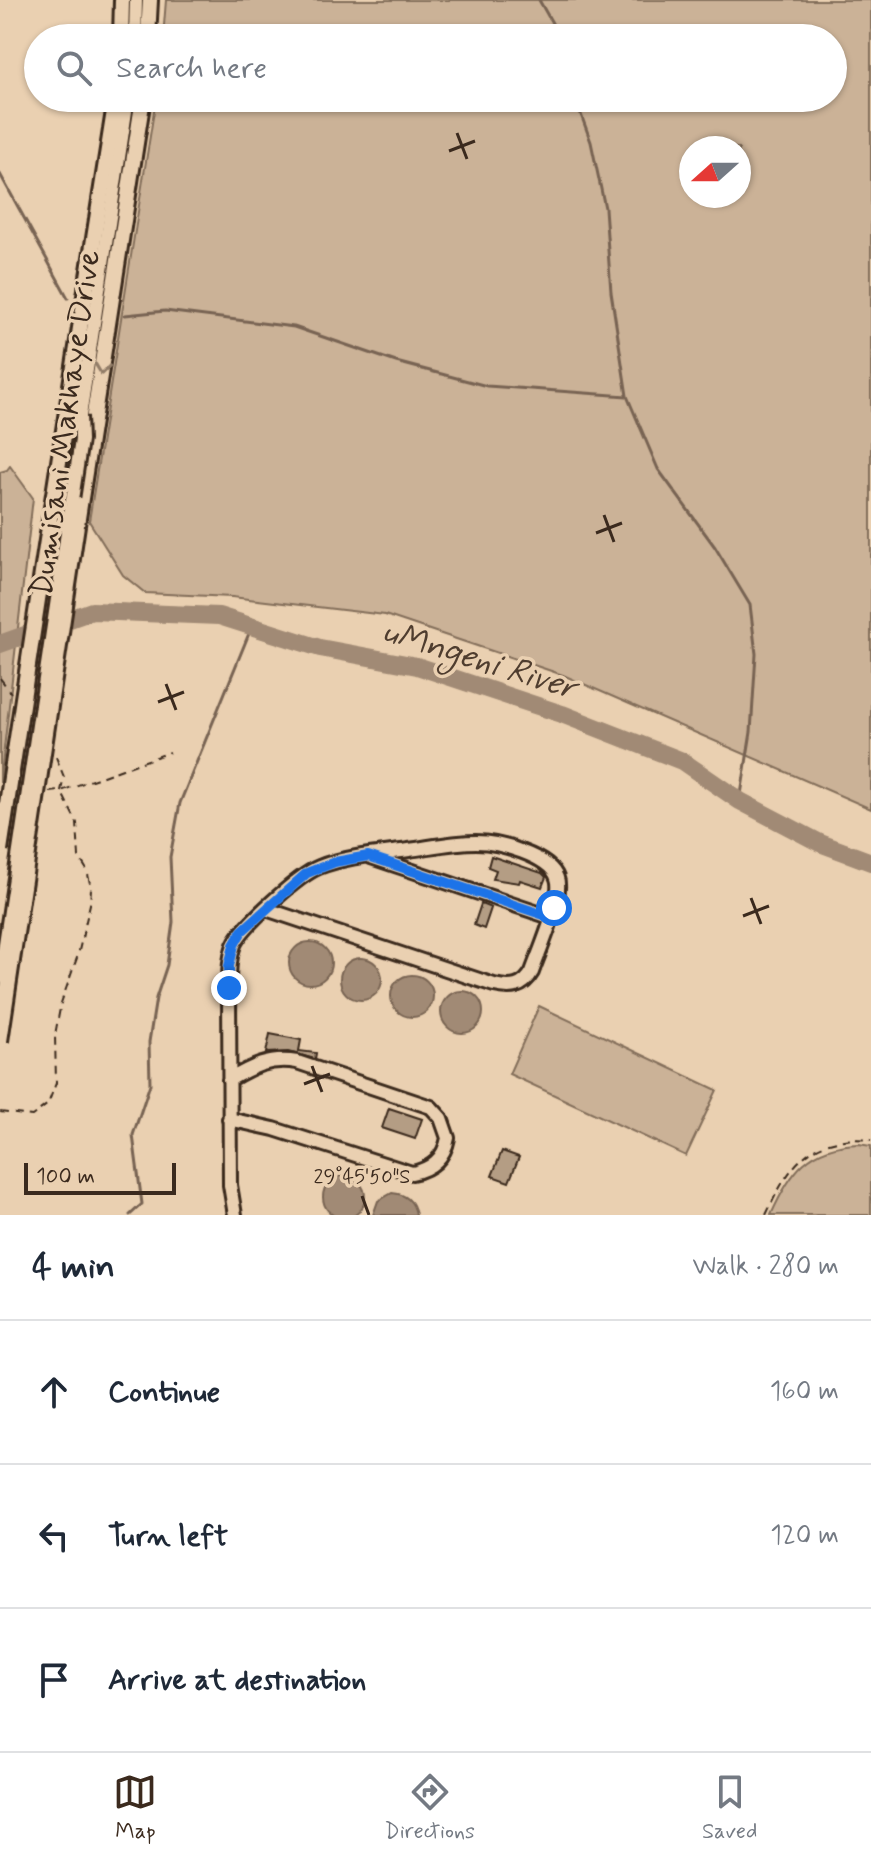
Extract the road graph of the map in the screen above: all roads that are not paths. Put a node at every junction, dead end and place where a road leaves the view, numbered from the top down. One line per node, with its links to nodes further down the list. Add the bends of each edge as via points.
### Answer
1 (122, 0): 4 (main road)
2 (136, 0): 5 (street)
3 (150, 0): 6 (main road)
4 (121, 24)
5 (135, 24)
6 (149, 24)
7 (114, 112): 11 (main road, Dumisani Makhaye Drive, bridge)
8 (126, 112): 10 (street)
9 (141, 112): 17 (main road, Dumisani Makhaye Drive, one-way to 17, bridge)
10 (80, 416): 15 (street); 16 (street, bridge, via 81,440)
11 (0, 850)
12 (368, 856): 13 (street, via 307,873); 14 (street); 14 (street, via 459,843 508,848 543,861 557,876)
13 (266, 909): 14 (street, via 503,987 528,979); 18 (street, via 242,931 229,966)
14 (550, 917)
15 (0, 924)
16 (0, 977)
17 (0, 1041)
18 (229, 1080): 19 (street); 19 (street, via 264,1062 297,1062 431,1107 448,1138 437,1161 412,1173)
19 (229, 1119): 20 (street)
20 (235, 1215)

